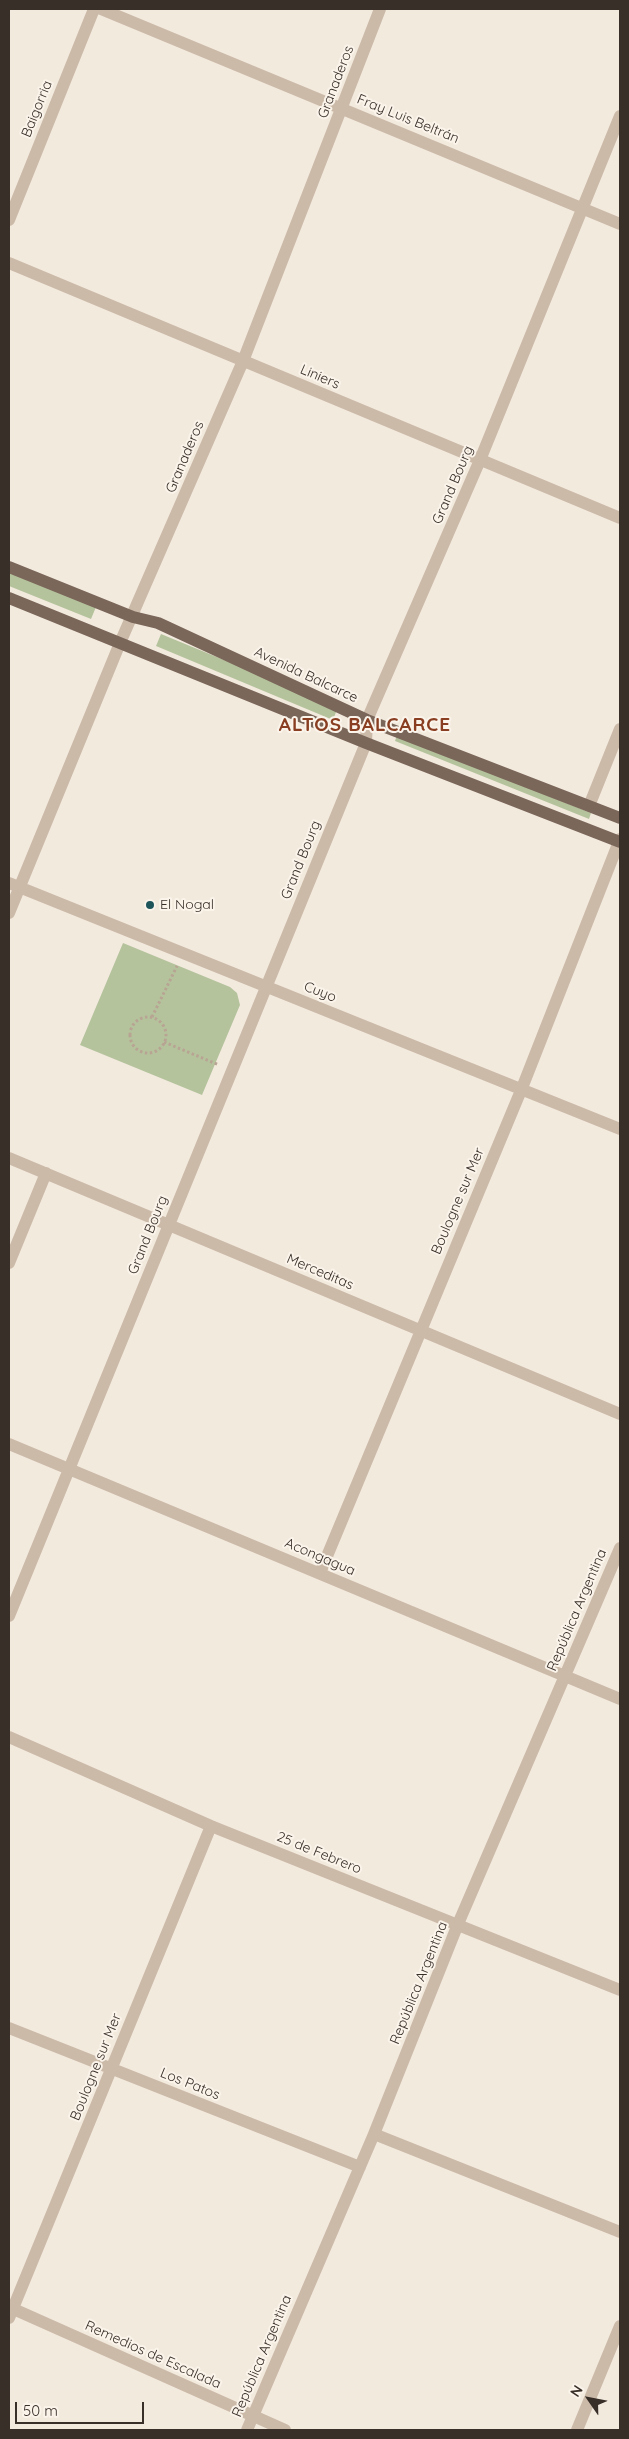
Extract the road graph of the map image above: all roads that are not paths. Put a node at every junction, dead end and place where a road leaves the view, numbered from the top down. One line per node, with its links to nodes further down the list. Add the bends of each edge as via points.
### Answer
1 (94, 9): 8 (street, Baigorria)
2 (101, 9): 4 (street, Fray Luis Beltrán)
3 (380, 9): 5 (street, Granaderos)
4 (121, 12): 5 (street, Fray Luis Beltrán)
5 (342, 108): 7 (street, Fray Luis Beltrán); 11 (street, Granaderos)
6 (620, 116): 7 (street, Grand Bourg)
7 (583, 208): 9 (street, Fray Luis Beltrán); 12 (street, Grand Bourg)
8 (9, 220)
9 (620, 224)
10 (9, 264): 11 (street, Liniers)
11 (242, 361): 12 (street, Liniers); 16 (street, Granaderos)
12 (480, 460): 13 (street, Liniers); 18 (street, Grand Bourg)
13 (620, 518)
14 (9, 567): 16 (main road, Avenida Balcarce)
15 (9, 598): 17 (main road)
16 (133, 617): 17 (street, Granaderos); 18 (main road, Avenida Balcarce, via 158,623)
17 (120, 642): 20 (main road); 24 (street, Granaderos)
18 (367, 720): 20 (street, Grand Bourg); 21 (main road, Avenida Balcarce)
19 (620, 729): 21 (street)
20 (366, 743): 23 (main road); 26 (street, Grand Bourg)
21 (589, 806): 22 (main road, Avenida Balcarce)
22 (620, 818)
23 (620, 841): 27 (street, Boulogne sur Mer)
24 (14, 885): 25 (street, Granaderos); 26 (street, Cuyo)
25 (9, 913)
26 (265, 987): 27 (street, Cuyo); 31 (street, Grand Bourg)
27 (522, 1088): 28 (street, Cuyo); 33 (street, Boulogne sur Mer)
28 (620, 1129)
29 (9, 1158): 30 (street, Merceditas)
30 (46, 1173): 31 (street, Merceditas); 32 (street)
31 (169, 1224): 33 (street, Merceditas); 36 (street, Grand Bourg)
32 (9, 1263)
33 (420, 1331): 34 (street, Merceditas); 38 (street, Boulogne sur Mer)
34 (620, 1414)
35 (9, 1444): 36 (street, Acongagua)
36 (69, 1469): 38 (street, Acongagua); 39 (street, Grand Bourg)
37 (620, 1548): 40 (street, República Argentina)
38 (320, 1574): 40 (street, Acongagua)
39 (9, 1616)
40 (566, 1676): 41 (street, Acongagua); 44 (street, República Argentina)
41 (620, 1699)
42 (9, 1737): 43 (street, 25 de Febrero)
43 (211, 1826): 44 (street, 25 de Febrero); 47 (street, Boulogne sur Mer)
44 (458, 1924): 45 (street, 25 de Febrero); 48 (street, República Argentina)
45 (620, 1990)
46 (9, 2028): 47 (street, Los Patos)
47 (112, 2069): 49 (street, Los Patos); 51 (street, Boulogne sur Mer)
48 (374, 2134): 49 (street, República Argentina); 50 (street)
49 (360, 2167): 53 (street, República Argentina)
50 (620, 2232)
51 (10, 2311): 53 (street, Remedios de Escalada)
52 (620, 2326): 56 (street)
53 (253, 2417): 54 (street, República Argentina); 55 (street, Remedios de Escalada)
54 (247, 2430)
55 (285, 2430)
56 (577, 2430)

